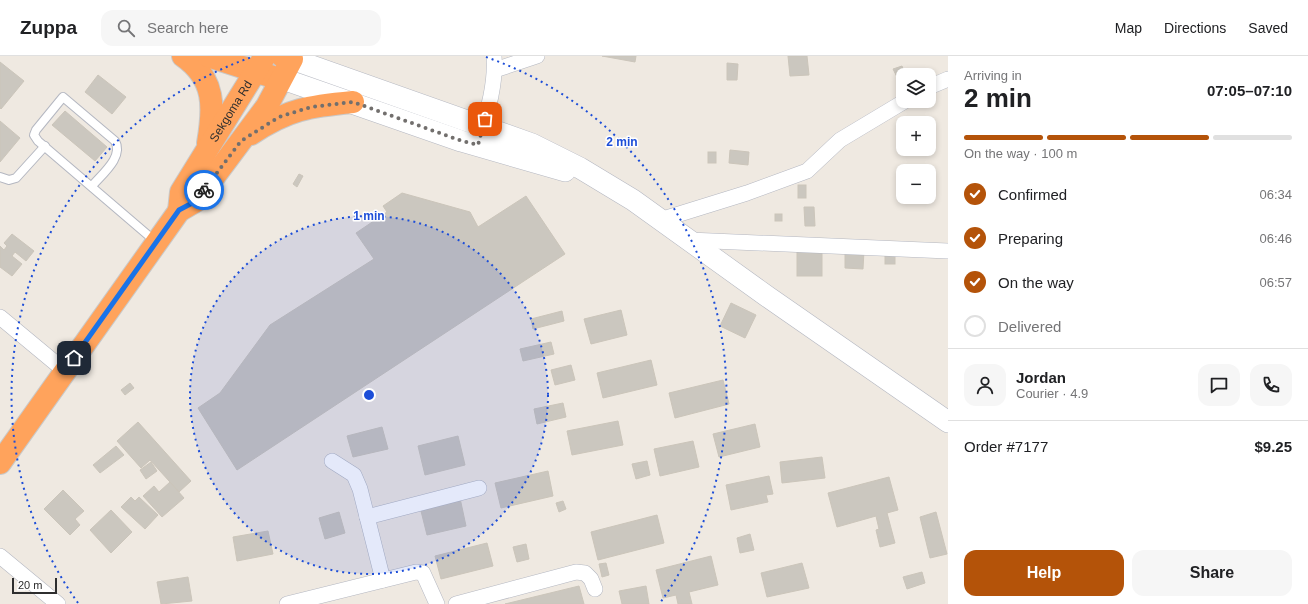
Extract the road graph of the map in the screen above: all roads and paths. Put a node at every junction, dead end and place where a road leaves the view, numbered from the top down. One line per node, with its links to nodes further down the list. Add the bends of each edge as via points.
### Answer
1 (183, 56): 17 (highway, via 201,72 209,87 213,104)
2 (208, 56): 7 (highway)
3 (325, 56): 10 (street)
4 (537, 56): 6 (street)
5 (289, 57): 8 (highway); 10 (street)
6 (495, 63): 14 (street)
7 (260, 64): 8 (highway); 17 (highway, Sekgoma Rd)
8 (283, 79): 12 (street); 15 (highway)
9 (948, 79): 11 (street)
10 (354, 81): 14 (street)
11 (936, 84)
12 (353, 102): 14 (street, via 462,141); 15 (highway, via 287,113)
13 (896, 106): 21 (street, via 840,140 807,171)
14 (481, 136): 21 (street, via 618,192)
15 (241, 141): 20 (highway, via 196,201)
16 (45, 146): 18 (lane, via 16,178 9,180); 19 (lane); 19 (lane, via 34,135 63,97 115,141 118,147 118,155)
17 (207, 150): 20 (highway, Sekgoma Rd, via 181,192)
18 (0, 177)
19 (92, 186): 23 (lane)
20 (179, 210): 23 (highway)
21 (660, 220): 22 (street)
22 (689, 240): 24 (street); 27 (street)
23 (156, 242): 26 (highway)
24 (948, 252)
25 (0, 316): 26 (street)
26 (65, 371): 29 (highway)
27 (946, 419)
28 (332, 461): 31 (street, via 354,475)
29 (0, 463)
30 (480, 488): 31 (street)
31 (367, 517): 33 (street)
32 (0, 556): 35 (street)
33 (383, 580): 36 (street); 37 (street, via 416,572 423,573)
34 (595, 589): 38 (street, via 585,573 576,572)
35 (58, 604)
36 (287, 604)
37 (437, 604)
38 (456, 604)

